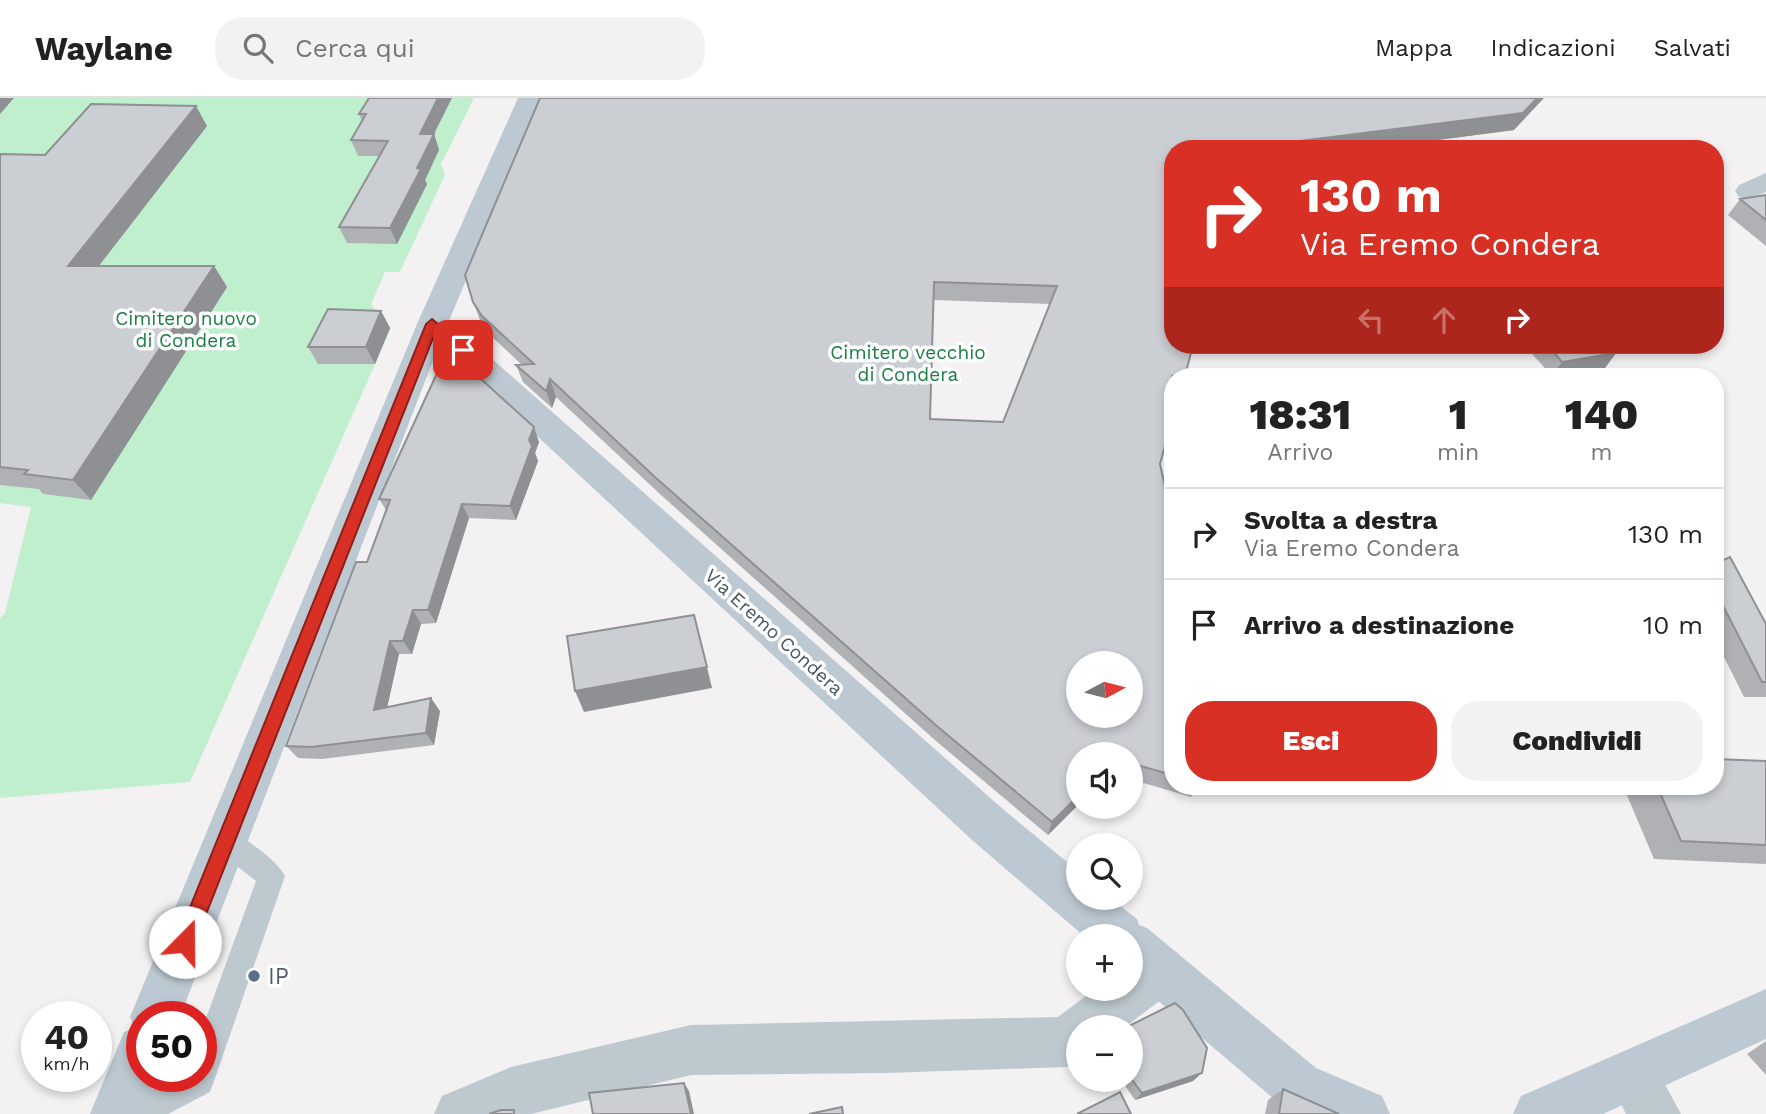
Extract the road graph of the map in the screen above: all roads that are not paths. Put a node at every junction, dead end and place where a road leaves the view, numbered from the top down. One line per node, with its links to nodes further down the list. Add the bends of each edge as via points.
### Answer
1 (530, 98): 2 (street)
2 (432, 324): 3 (street); 4 (street, Via Eremo Condera, via 988,825)
3 (226, 841): 6 (street); 9 (lane, via 271,876)
4 (1106, 924)
5 (1146, 958): 8 (street); 17 (street, via 1298,1086)
6 (161, 1001)
7 (1766, 1014): 13 (street)
8 (1096, 1015)
9 (217, 1030)
10 (1066, 1042): 16 (street, via 691,1050 511,1093)
11 (126, 1090): 14 (street)
12 (178, 1092): 15 (lane)
13 (1643, 1094): 18 (street)
14 (116, 1114)
15 (137, 1114)
16 (460, 1114)
17 (1364, 1114)
18 (1539, 1114)

